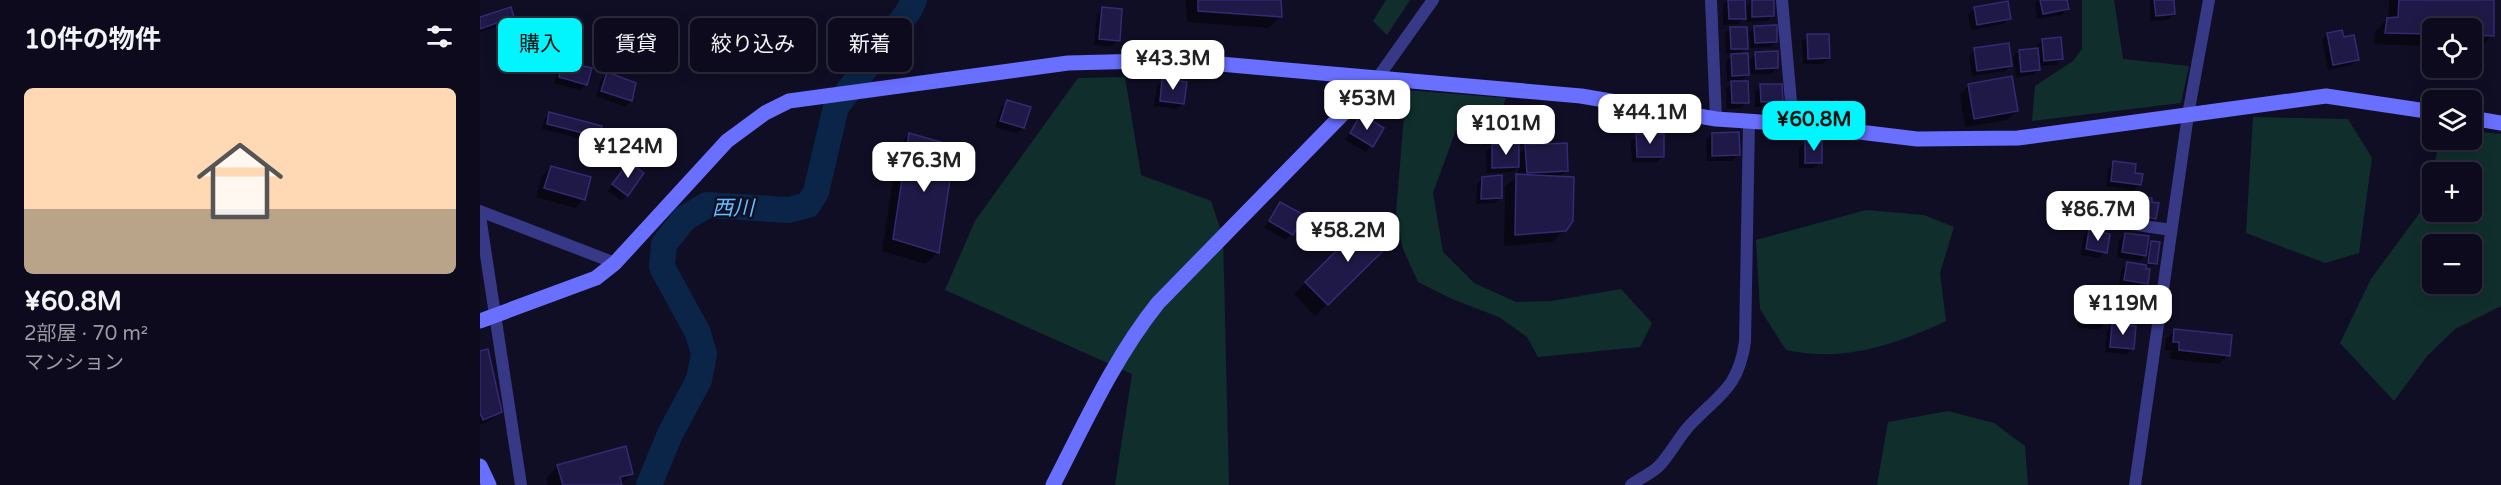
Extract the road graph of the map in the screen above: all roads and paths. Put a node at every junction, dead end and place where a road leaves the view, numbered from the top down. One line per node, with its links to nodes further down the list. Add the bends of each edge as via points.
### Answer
1 (1432, 0): 5 (street)
2 (1711, 0): 8 (street)
3 (1782, 0): 12 (street)
4 (2209, 0): 7 (street)
5 (1377, 80): 8 (street, via 1581,96); 16 (street, via 1220,64 1068,63 789,101 727,141); 21 (street, via 1158,303 1119,360)
6 (2422, 110): 7 (street, via 2326,96)
7 (2188, 115): 12 (street, via 2018,138 1963,140 1917,139); 15 (street)
8 (1716, 119): 10 (street)
9 (2482, 120): 11 (street)
10 (1749, 123): 12 (street); 22 (street, via 1742,362 1734,381 1689,426 1658,467)
11 (2501, 123)
12 (1792, 124)
13 (480, 214): 16 (street); 17 (street)
14 (2098, 219): 15 (street)
15 (2171, 230): 23 (street)
16 (615, 263): 17 (street, via 596,278)
17 (487, 318): 20 (street)
18 (480, 466): 19 (street)
19 (489, 485)
20 (521, 485)
21 (1053, 485)
22 (1631, 485)
23 (2135, 485)

